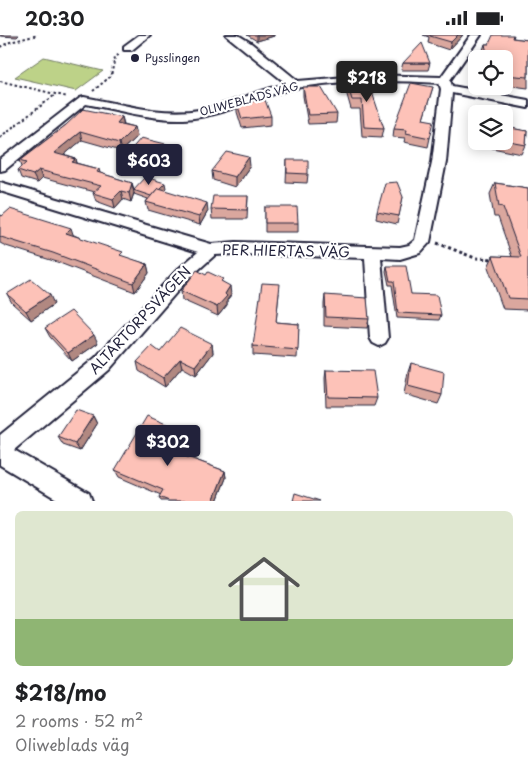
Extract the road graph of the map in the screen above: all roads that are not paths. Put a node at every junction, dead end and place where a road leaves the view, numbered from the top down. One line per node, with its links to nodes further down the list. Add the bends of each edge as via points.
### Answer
1 (145, 35): 4 (street)
2 (231, 35): 6 (street)
3 (476, 35): 5 (street)
4 (128, 48)
5 (445, 84): 6 (street, OLIWEBLADS VÄG, via 362,79); 7 (street, OLIWEBLADS VÄG); 8 (street)
6 (296, 85): 9 (street, OLIWEBLADS VÄG, via 214,110 185,115 145,112 84,99)
7 (528, 104)
8 (440, 148): 12 (street, PER HIERTAS VÄG, via 422,242 414,249 400,253)
9 (0, 167)
10 (0, 186): 11 (street, PER HIERTAS VÄG)
11 (212, 250): 12 (street, PER HIERTAS VÄG); 14 (street, ALTARTORPSVÄGEN, via 182,275 102,364)
12 (373, 252): 13 (street)
13 (379, 338)
14 (0, 448)
15 (0, 453): 16 (street)
16 (81, 501)

